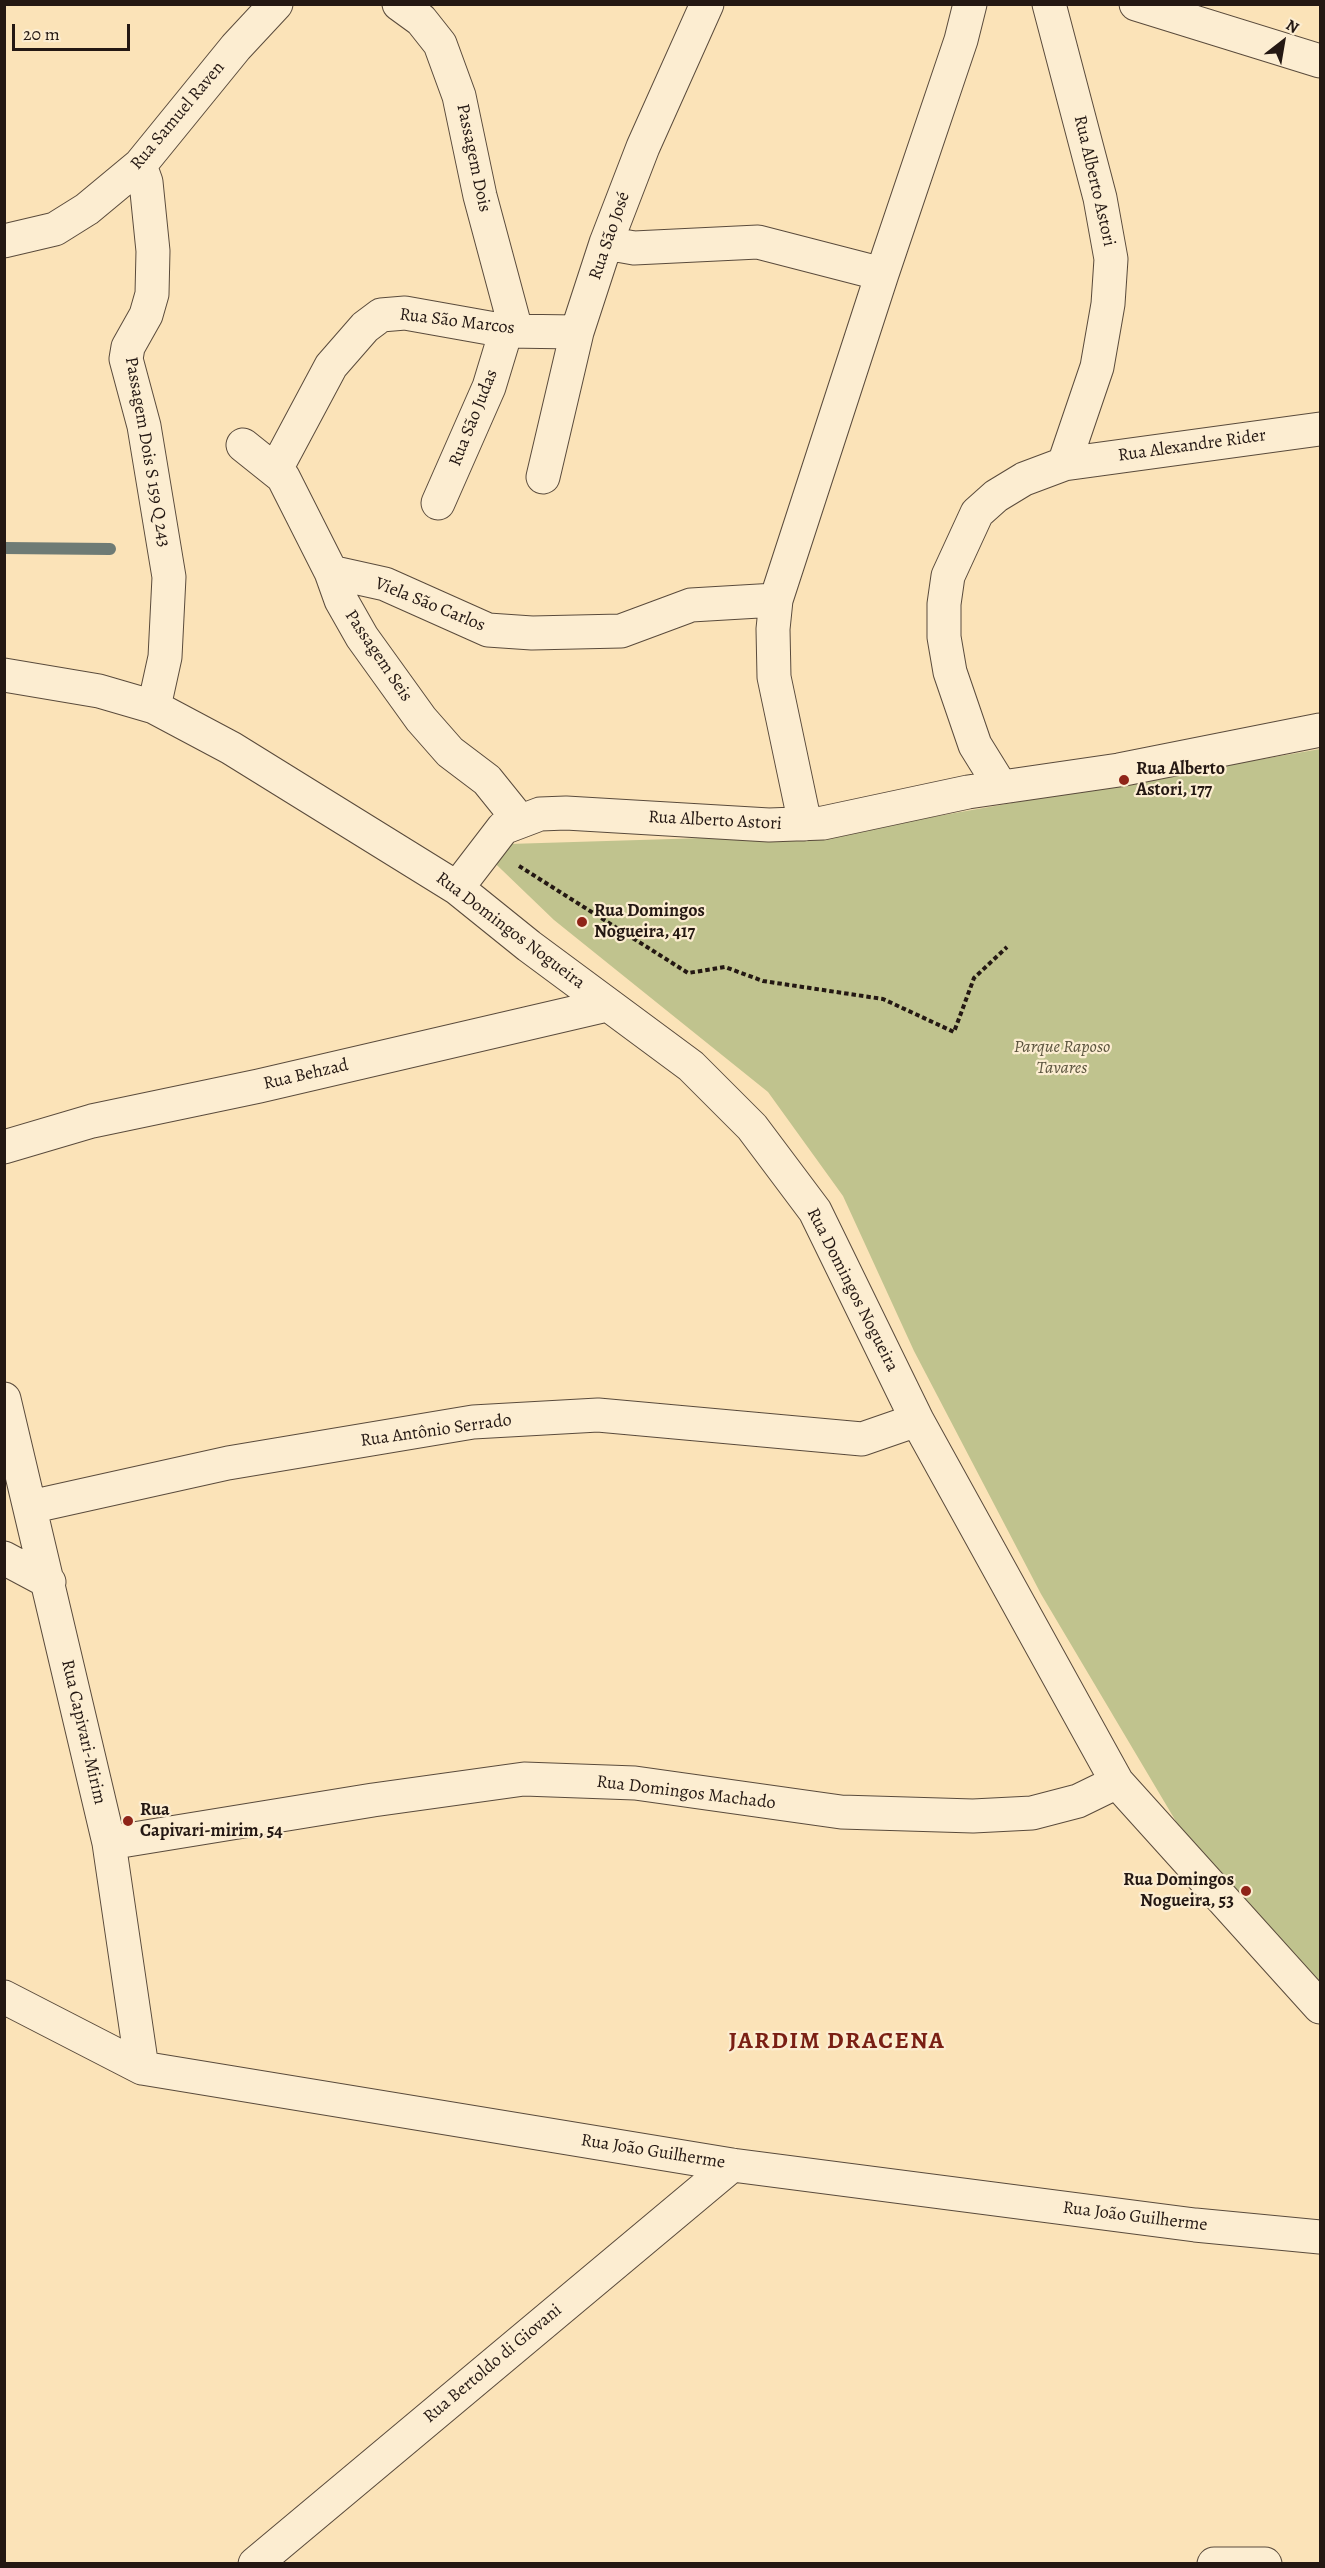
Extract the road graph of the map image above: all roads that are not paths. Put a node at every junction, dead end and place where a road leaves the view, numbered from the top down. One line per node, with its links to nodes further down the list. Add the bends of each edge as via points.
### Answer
1 (276, 4): 8 (street, Rua Samuel Raven)
2 (399, 4): 12 (street, Passagem Dois, via 421,20 441,44 456,86)
3 (706, 4): 10 (street, Rua São José)
4 (970, 4): 11 (street)
5 (1049, 4): 16 (street, Rua Alberto Astori, via 1100,198 1111,259 1098,368)
6 (1153, 7): 7 (street)
7 (1320, 61)
8 (140, 165): 9 (street, Rua Samuel Raven, via 87,209 55,228); 23 (street, Passagem Dois S 159 Q 243, via 146,182 153,251 152,294 126,359 144,426 170,577 165,657)
9 (4, 241)
10 (606, 243): 11 (street, via 634,248 758,242); 13 (street, Rua São José)
11 (882, 274): 21 (street)
12 (511, 331): 13 (street, Rua São Marcos); 17 (street, Rua São Marcos, via 405,313 381,315 365,327 331,366); 19 (street, Rua São Judas)
13 (577, 332): 18 (street, Rua São José)
14 (1320, 429): 16 (street, Rua Alexandre Rider)
15 (243, 445): 17 (street, Passagem Seis)
16 (1064, 464): 25 (street, via 1024,479 977,513 948,576 944,637 950,672 975,745)
17 (276, 469): 20 (street, Passagem Seis)
18 (543, 477)
19 (438, 504)
20 (331, 572): 21 (street, Viela São Carlos, via 385,584 488,630 532,633 621,631 691,605); 26 (street, Passagem Seis, via 341,600 362,637 421,719 450,752 487,780)
21 (776, 600): 27 (street, via 774,676)
22 (4, 675): 23 (street, Rua Domingos Nogueira, via 99,691)
23 (154, 707): 28 (street, Rua Domingos Nogueira, via 231,748)
24 (1320, 730): 25 (street, Rua Alberto Astori, via 1119,770)
25 (1001, 787): 27 (street, Rua Alberto Astori)
26 (520, 821): 27 (street, Rua Alberto Astori, via 540,814 566,813); 28 (street, Rua Alberto Astori, via 503,828)
27 (805, 824)
28 (457, 888): 29 (street, Rua Domingos Nogueira)
29 (607, 1005): 30 (street, Rua Behzad, via 92,1121); 32 (street, Rua Domingos Nogueira, via 691,1066 752,1127 815,1210)
30 (4, 1147)
31 (4, 1399): 33 (street, Rua Capivari-Mirim)
32 (916, 1420): 33 (street, Rua Antônio Serrado, via 862,1439 598,1415 472,1422 228,1463); 36 (street, Rua Domingos Nogueira)
33 (30, 1507): 35 (street, Rua Capivari-Mirim)
34 (4, 1558): 35 (street)
35 (49, 1582): 37 (street, Rua Capivari-Mirim)
36 (1117, 1782): 37 (street, Rua Domingos Machado, via 1078,1801 1032,1813 973,1816 841,1812 635,1783 524,1779); 39 (street, Rua Domingos Nogueira)
37 (109, 1843): 40 (street, Rua Capivari-Mirim)
38 (4, 1997): 40 (street, Rua João Guilherme)
39 (1320, 2007)
40 (142, 2068): 41 (street, Rua João Guilherme)
41 (732, 2165): 42 (street, Rua João Guilherme, via 1195,2225); 43 (street, Rua Bertoldo di Giovani)
42 (1320, 2237)
43 (255, 2564)
44 (1214, 2564): 45 (street)
45 (1265, 2564)

